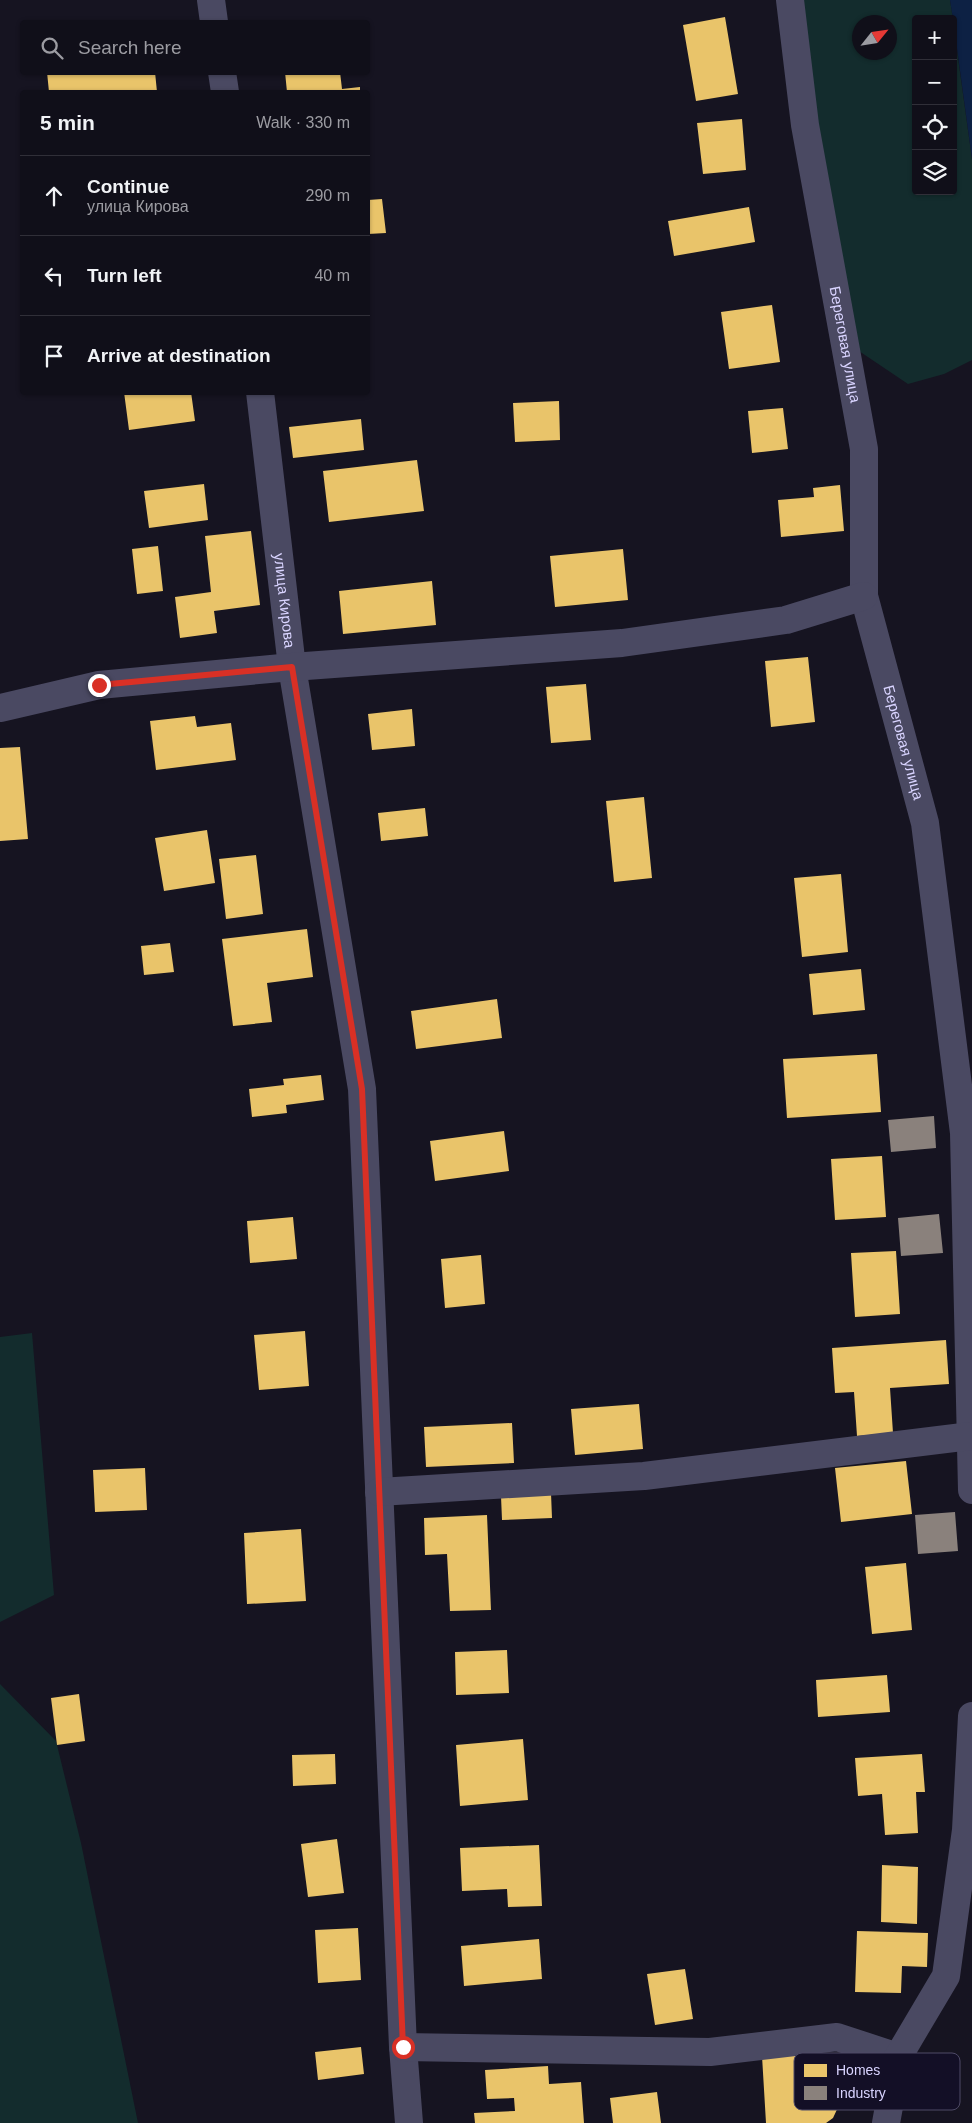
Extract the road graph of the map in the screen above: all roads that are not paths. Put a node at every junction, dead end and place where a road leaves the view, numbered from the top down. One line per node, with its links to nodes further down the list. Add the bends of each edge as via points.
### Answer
1 (211, 0): 3 (street)
2 (790, 0): 7 (street, Береговая улица, via 805,126 864,449)
3 (214, 20)
4 (222, 75): 5 (street)
5 (224, 90)
6 (260, 395): 8 (street, улица Кирова)
7 (864, 596): 8 (street, via 786,620 622,643); 10 (street, Береговая улица, via 925,823 964,1133)
8 (292, 667): 9 (street, via 99,685); 12 (street, улица Кирова, via 362,1089)
9 (0, 708)
10 (971, 1436): 11 (street, Береговая улица); 12 (street, via 644,1476)
11 (972, 1490)
12 (379, 1492): 14 (street, улица Кирова)
13 (972, 1716): 16 (street, via 966,1830 946,1976)
14 (403, 2047): 15 (street, via 710,2052 837,2037); 18 (street, улица Кирова)
15 (886, 2053)
16 (900, 2053)
17 (888, 2110): 19 (street)
18 (409, 2123)
19 (886, 2123)

